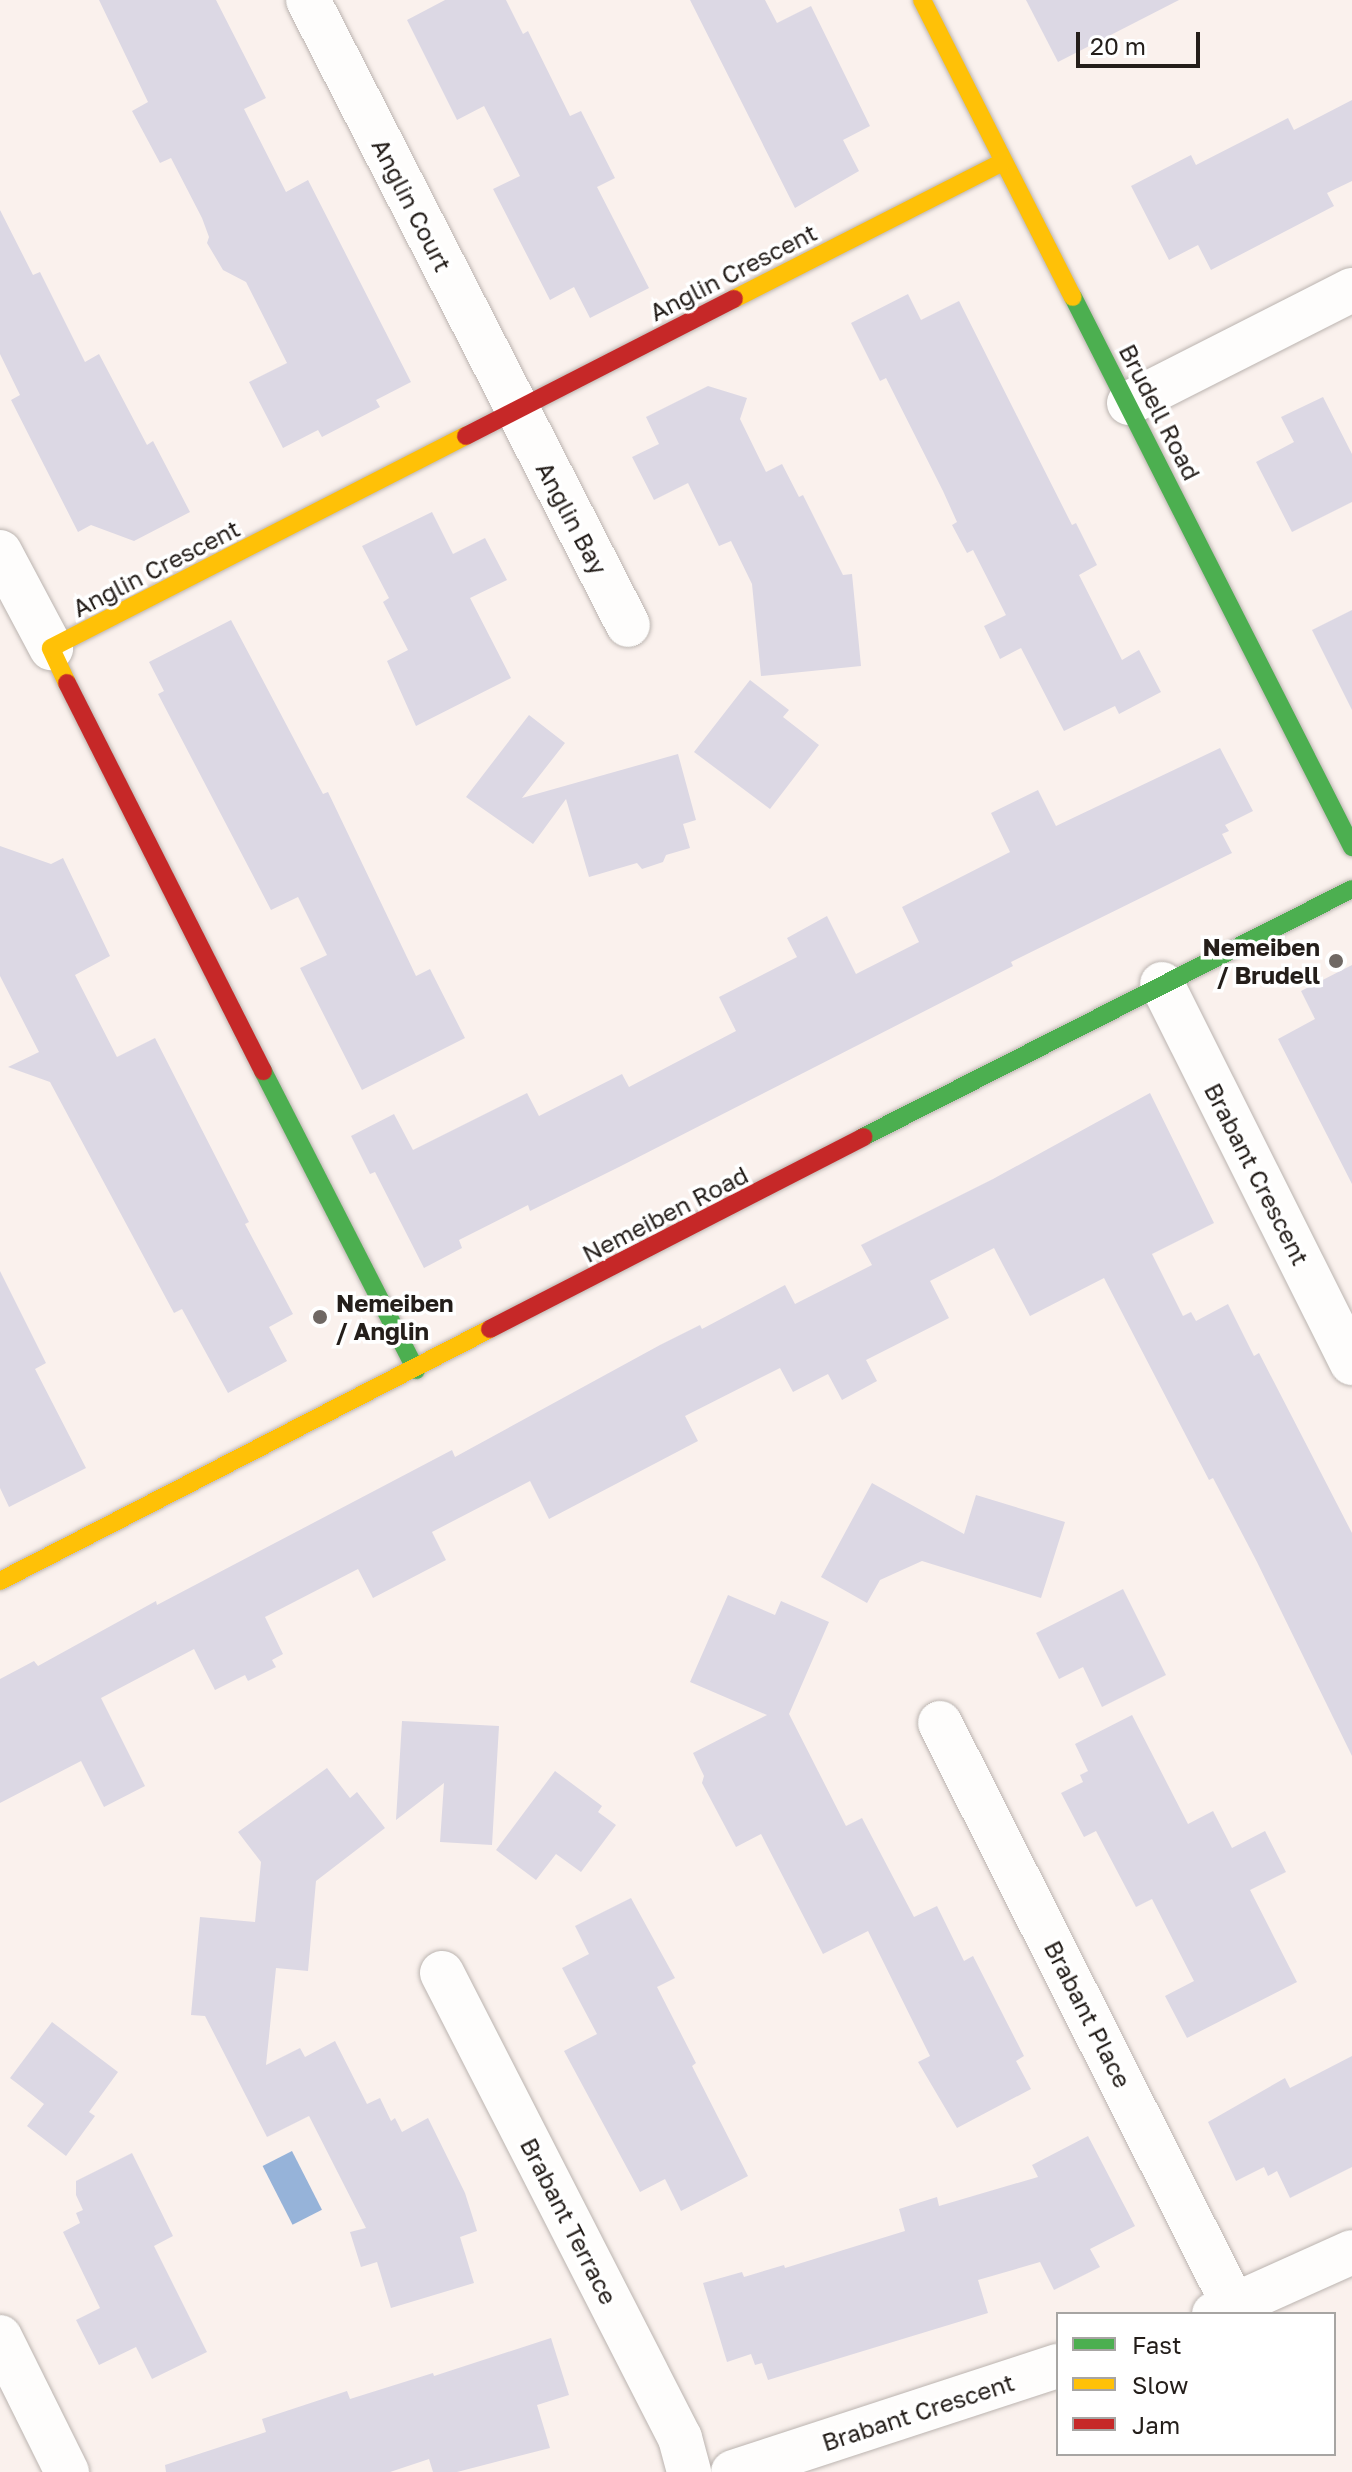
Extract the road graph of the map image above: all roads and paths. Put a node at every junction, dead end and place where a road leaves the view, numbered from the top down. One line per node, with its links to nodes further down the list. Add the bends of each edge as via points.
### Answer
1 (308, 0): 6 (street, Anglin Court)
2 (922, 0): 3 (street, Brudell Road)
3 (1003, 162): 5 (street, Brudell Road); 6 (street, Anglin Crescent)
4 (1352, 290): 5 (street)
5 (1129, 403): 10 (street, Brudell Road)
6 (516, 411): 8 (street, Anglin Bay); 9 (street, Anglin Crescent)
7 (0, 552): 9 (street)
8 (628, 625)
9 (51, 648): 14 (street)
10 (1352, 847)
11 (1352, 889): 12 (street, Nemeiben Road)
12 (1162, 984): 13 (street, Brabant Crescent); 14 (street, Nemeiben Road)
13 (1352, 1363)
14 (416, 1370): 15 (street, Nemeiben Road)
15 (0, 1581)
16 (940, 1723): 19 (street, Brabant Place)
17 (442, 1973): 23 (street, Brabant Terrace, via 680,2438)
18 (1352, 2252): 19 (street)
19 (1224, 2310)
20 (0, 2337): 22 (street)
21 (1056, 2367): 24 (street, Brabant Crescent)
22 (67, 2472)
23 (689, 2472)
24 (733, 2472)

